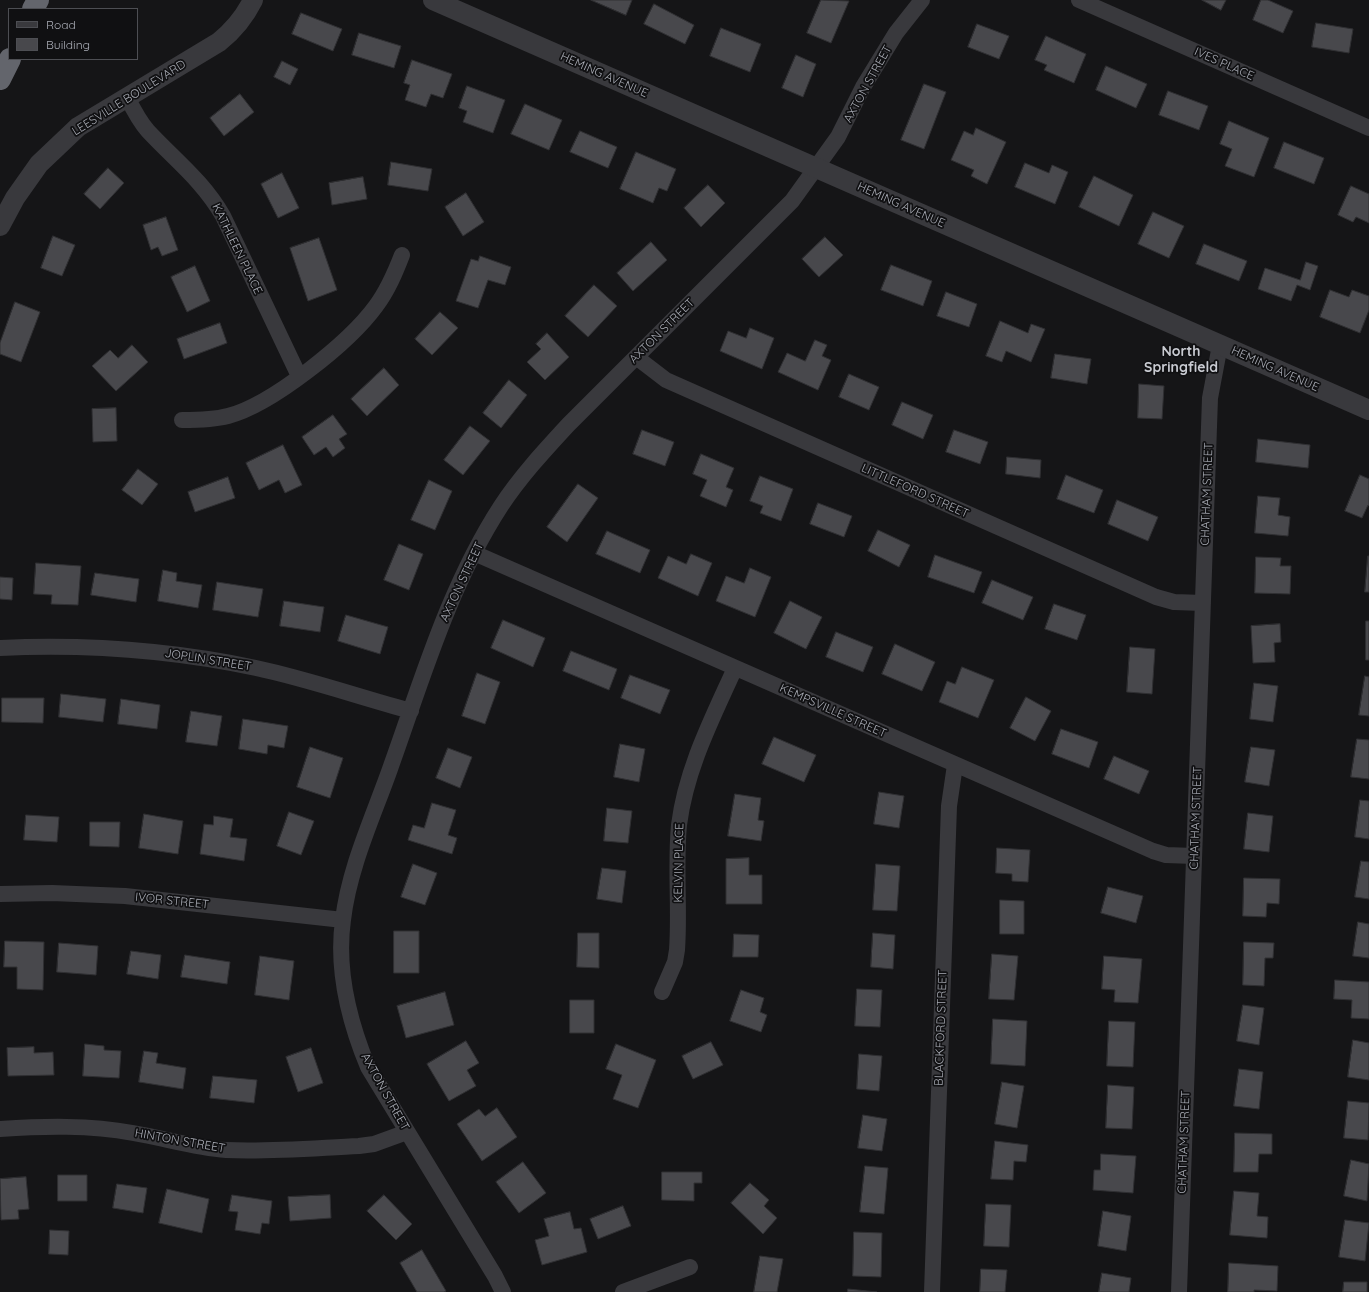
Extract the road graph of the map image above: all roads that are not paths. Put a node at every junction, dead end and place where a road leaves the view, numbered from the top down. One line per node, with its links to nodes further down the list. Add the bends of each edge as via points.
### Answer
1 (253, 0): 7 (street, LEESVILLE BOULEVARD, via 236,27 219,42)
2 (433, 0): 9 (street, HEMING AVENUE)
3 (922, 0): 9 (street, AXTON STREET, via 896,33 863,87 838,137)
4 (1079, 0): 8 (street, IVES PLACE)
5 (10, 60): 6 (highway)
6 (0, 79)
7 (127, 97): 10 (street, LEESVILLE BOULEVARD, via 78,127 53,149 15,198); 14 (street, KATHLEEN PLACE, via 148,131 213,198)
8 (1369, 128)
9 (816, 168): 12 (street, HEMING AVENUE); 13 (street, AXTON STREET, via 781,214)
10 (0, 226)
11 (402, 255): 14 (street, via 392,282 375,307 342,342)
12 (1220, 345): 15 (street, HEMING AVENUE); 18 (street, CHATHAM STREET, via 1210,398)
13 (636, 357): 17 (street, AXTON STREET, via 533,464 500,508); 18 (street, LITTLEFORD STREET, via 666,380 1156,597 1174,602)
14 (299, 376): 16 (street, via 263,402 235,414 214,419)
15 (1369, 410)
16 (182, 420)
17 (474, 553): 20 (street, KEMPSVILLE STREET); 21 (street, AXTON STREET, via 451,600)
18 (1203, 602): 23 (street, CHATHAM STREET)
19 (0, 648): 21 (street, JOPLIN STREET, via 116,648 208,659 314,682)
20 (735, 668): 22 (street, KEMPSVILLE STREET); 26 (street, KELVIN PLACE, via 695,756 688,780 679,825 677,854 677,950 675,962)
21 (411, 711): 25 (street, AXTON STREET, via 354,868)
22 (955, 765): 23 (street, KEMPSVILLE STREET, via 1153,851 1166,855); 32 (street, BLACKFORD STREET, via 949,806)
23 (1194, 856): 33 (street, CHATHAM STREET)
24 (0, 894): 25 (street, IVOR STREET, via 52,892 125,896)
25 (343, 920): 28 (street, AXTON STREET, via 343,978 350,1019 368,1067)
26 (662, 992)
27 (0, 1129): 28 (street, HINTON STREET, via 41,1126 93,1128 202,1147 246,1150 359,1146 374,1144)
28 (407, 1132): 30 (street, AXTON STREET)
29 (690, 1267): 31 (street)
30 (503, 1292)
31 (623, 1292)
32 (932, 1292)
33 (1179, 1292)

